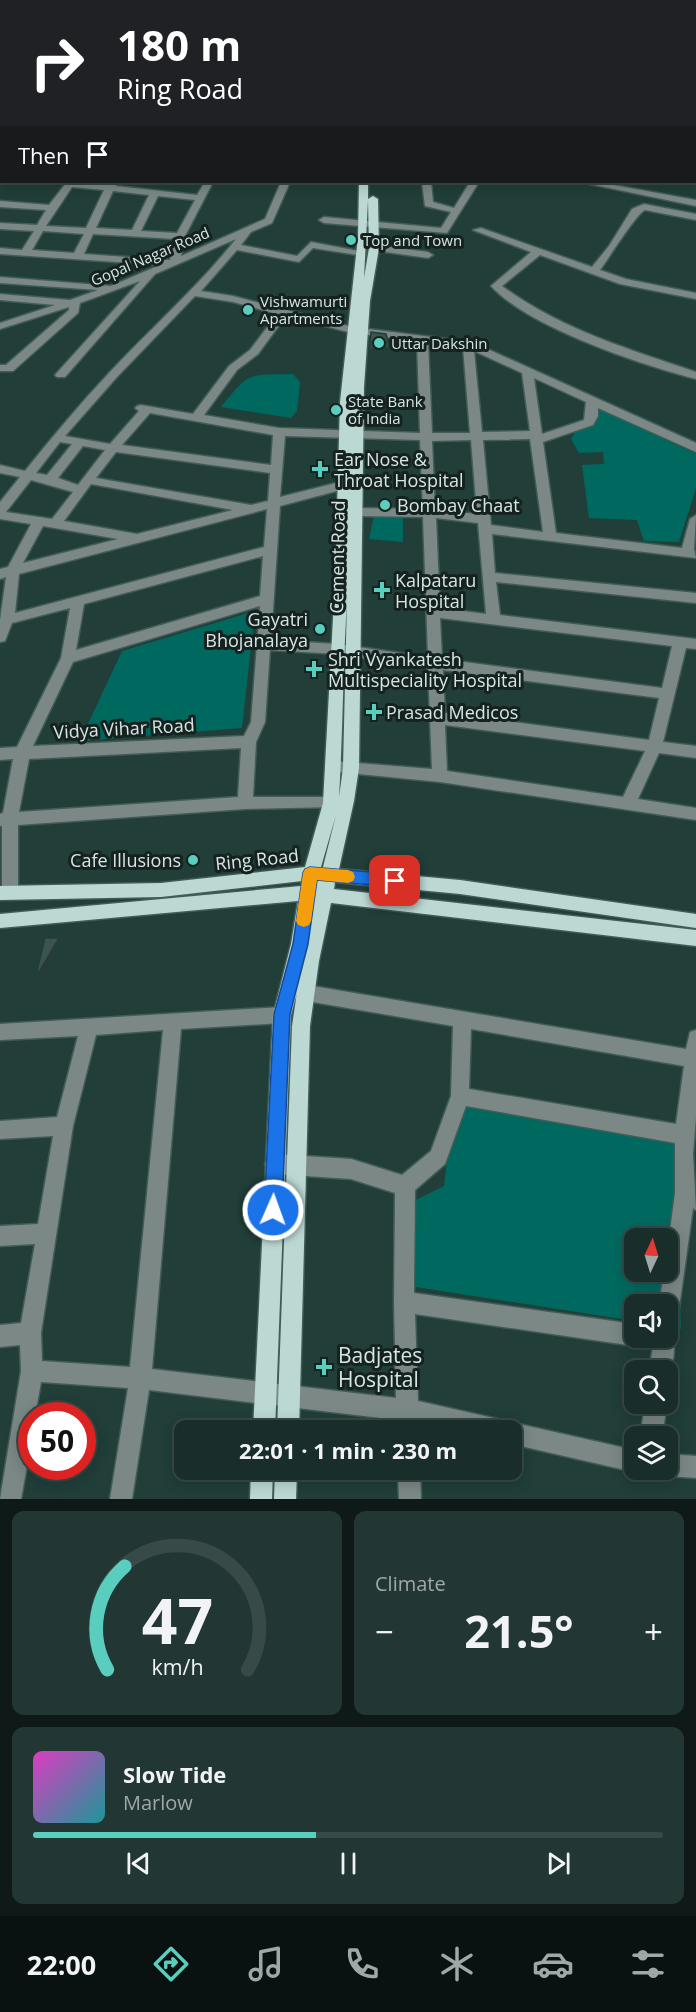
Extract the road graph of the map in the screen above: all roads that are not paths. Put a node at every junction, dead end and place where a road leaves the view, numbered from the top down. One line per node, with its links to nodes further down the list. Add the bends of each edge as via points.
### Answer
1 (208, 183): 12 (street)
2 (286, 183): 22 (street, Gopal Nagar Road, via 268,221)
3 (364, 183): 19 (main road, Cement Road)
4 (373, 183): 19 (main road, Cement Road)
5 (426, 183): 16 (street, via 428,204)
6 (473, 183): 16 (street)
7 (590, 183): 13 (street)
8 (621, 183): 11 (street)
9 (111, 185): 10 (street); 15 (street, via 70,184); 24 (street)
10 (155, 193): 12 (street); 25 (street)
11 (696, 196)
12 (200, 198): 26 (street)
13 (696, 203)
14 (0, 204): 15 (street)
15 (52, 208): 21 (street)
16 (456, 211): 19 (street, via 444,231)
17 (696, 217): 36 (street, via 644,207 635,211)
18 (324, 220): 19 (street)
19 (369, 223): 29 (main road, Cement Road)
20 (0, 226): 21 (street)
21 (40, 228): 24 (street); 31 (street)
22 (248, 230): 27 (street); 34 (street, Gopal Nagar Road)
23 (478, 230): 30 (street)
24 (89, 231): 25 (street); 33 (street)
25 (135, 234): 26 (street)
26 (180, 236): 34 (street)
27 (235, 247): 29 (street, via 299,259 311,245); 39 (street)
28 (0, 251): 31 (street)
29 (368, 251): 32 (street); 45 (main road, Cement Road, via 365,301)
30 (539, 251): 36 (street); 51 (street, via 496,286 534,314 567,331)
31 (26, 252): 33 (street)
32 (428, 255)
33 (78, 256): 34 (street)
34 (174, 263): 35 (street, Gopal Nagar Road)
35 (155, 271): 38 (street, Gopal Nagar Road); 50 (street)
36 (594, 271): 40 (street, via 624,282)
37 (0, 280): 38 (street)
38 (112, 289): 42 (street, Gopal Nagar Road)
39 (193, 293): 43 (street); 58 (street)
40 (696, 296)
41 (0, 297): 42 (street)
42 (75, 303): 44 (street, Gopal Nagar Road); 48 (street, via 74,311 9,369)
43 (283, 312): 45 (street); 53 (street, via 254,352 233,368)
44 (0, 326)
45 (358, 330): 46 (street); 55 (main road, Cement Road, via 358,387)
46 (422, 337): 47 (street); 57 (street)
47 (468, 344): 49 (street); 56 (street)
48 (0, 368)
49 (527, 371): 52 (street); 59 (street)
50 (61, 375)
51 (696, 376)
52 (592, 400): 59 (street, via 589,422); 62 (street)
53 (196, 418): 54 (street); 61 (street, via 144,408)
54 (279, 432): 55 (street); 64 (street)
55 (352, 435): 57 (street); 68 (main road, Cement Road); 71 (main road, Cement Road)
56 (477, 435): 57 (street); 59 (street); 77 (street)
57 (425, 437): 73 (street)
58 (57, 438): 60 (street); 65 (street)
59 (537, 438): 78 (street)
60 (79, 443): 61 (street); 66 (street)
61 (113, 448): 64 (street); 67 (street)
62 (696, 448)
63 (0, 469): 65 (street)
64 (276, 470): 69 (street)
65 (28, 474): 66 (street); 72 (street)
66 (50, 480): 67 (street)
67 (84, 485): 70 (street); 76 (street)
68 (344, 485): 69 (street); 94 (main road, Cement Road)
69 (274, 504): 70 (street); 80 (street)
70 (254, 509): 79 (street)
71 (356, 512): 73 (street); 95 (main road, Cement Road)
72 (0, 513): 75 (street)
73 (429, 513): 77 (street); 87 (street)
74 (696, 519): 81 (street)
75 (39, 521): 76 (street); 82 (street)
76 (55, 524): 79 (street)
77 (484, 524): 78 (street); 83 (street)
78 (550, 537): 81 (street)
79 (140, 538): 82 (street)
80 (271, 550): 85 (street); 86 (street)
81 (691, 553)
82 (7, 572): 89 (street)
83 (489, 577): 84 (street); 88 (street)
84 (696, 598)
85 (267, 599): 93 (street); 96 (street)
86 (78, 601): 89 (street); 96 (street)
87 (432, 612): 88 (street); 97 (street)
88 (493, 618): 91 (street)
89 (7, 620): 90 (street)
90 (0, 637)
91 (680, 642): 92 (street); 98 (street)
92 (696, 644)
93 (263, 645): 94 (street); 100 (street, via 258,722)
94 (337, 649): 95 (street); 105 (main road, Cement Road)
95 (353, 652): 97 (street); 106 (main road, Cement Road)
96 (68, 658): 103 (street)
97 (434, 663): 98 (street); 99 (street)
98 (668, 694): 101 (street)
99 (437, 718): 101 (street); 107 (street)
100 (249, 742): 103 (street, Vidya Vihar Road); 108 (street)
101 (655, 746): 102 (street); 110 (street)
102 (696, 752)
103 (22, 753): 104 (street, Vidya Vihar Road); 112 (street)
104 (0, 754)
105 (333, 767): 106 (street); 109 (main road, Cement Road)
106 (351, 768): 107 (street); 114 (main road, Cement Road, via 347,807)
107 (440, 776): 110 (street)
108 (245, 803): 109 (street); 112 (street)
109 (331, 803): 113 (main road, Cement Road)
110 (628, 803): 111 (street)
111 (696, 814)
112 (5, 820): 115 (street)
113 (310, 873): 114 (main road, Ring Road); 115 (main road, Ring Road, via 161,890); 116 (main road, Cement Road)
114 (330, 875): 116 (main road, Cement Road); 118 (main road, Ring Road, via 460,886)
115 (5, 893)
116 (316, 894): 117 (main road); 119 (main road); 120 (main road)
117 (0, 921)
118 (696, 921)
119 (696, 938)
120 (297, 991): 121 (main road); 122 (street); 133 (main road)
121 (282, 1014): 123 (street); 132 (main road)
122 (462, 1019): 127 (street); 128 (street)
123 (173, 1021): 124 (street); 144 (street)
124 (89, 1026): 125 (street); 129 (street)
125 (0, 1032)
126 (696, 1038): 127 (street)
127 (695, 1058): 131 (street)
128 (460, 1096): 131 (street); 134 (street, via 438,1157)
129 (64, 1126): 130 (street); 136 (street)
130 (0, 1130)
131 (685, 1135): 135 (street)
132 (275, 1164): 133 (street); 145 (main road)
133 (296, 1166): 134 (street, via 351,1169); 146 (main road)
134 (405, 1186): 139 (street)
135 (691, 1197): 138 (street)
136 (46, 1233): 137 (street); 140 (street)
137 (0, 1236)
138 (672, 1294)
139 (404, 1302): 141 (street); 150 (street)
140 (30, 1333): 142 (street); 143 (street)
141 (624, 1334)
142 (0, 1336)
143 (32, 1371): 144 (street); 158 (street)
144 (140, 1378): 145 (street); 159 (street)
145 (265, 1393): 146 (street); 147 (main road)
146 (289, 1396): 148 (main road); 149 (street)
147 (264, 1420)
148 (288, 1420)
149 (402, 1420)
150 (407, 1420)
151 (522, 1435): 152 (street)
152 (624, 1459)
153 (678, 1466): 154 (street)
154 (696, 1467)
155 (262, 1480): 160 (main road)
156 (286, 1480): 161 (main road)
157 (409, 1480): 162 (street)
158 (10, 1499)
159 (121, 1499)
160 (261, 1499)
161 (285, 1499)
162 (410, 1499)

